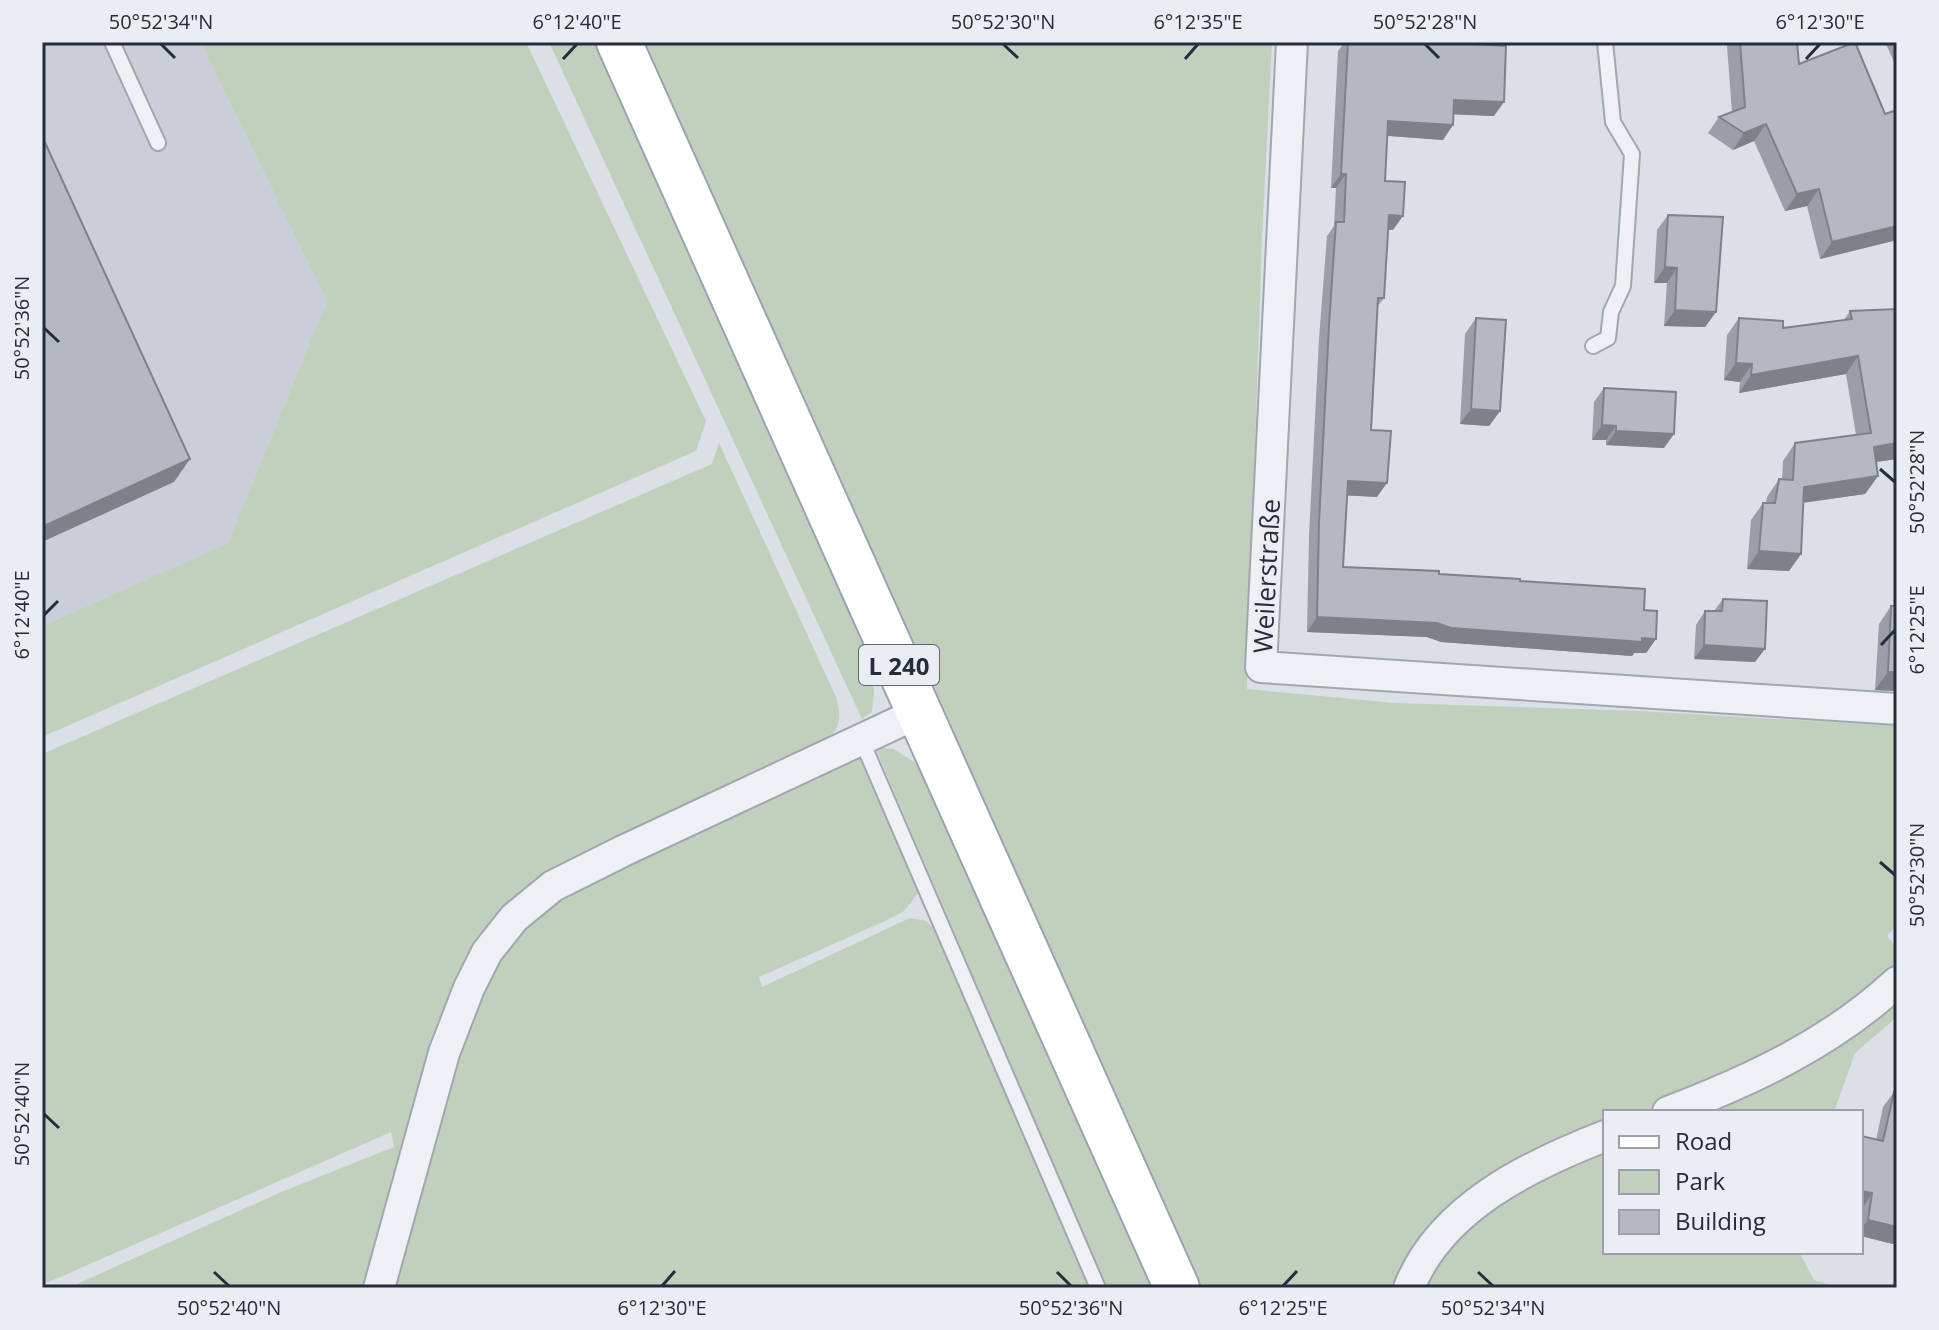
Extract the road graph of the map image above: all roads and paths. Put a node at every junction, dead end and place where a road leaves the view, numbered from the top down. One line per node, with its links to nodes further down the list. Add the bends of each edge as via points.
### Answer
1 (112, 42): 5 (lane)
2 (619, 42): 8 (main road, L 240)
3 (1292, 42): 7 (street, Weilerstraße, via 1261,667)
4 (1605, 42): 6 (lane, via 1613,122 1632,154 1623,286 1611,312 1608,338)
5 (158, 143)
6 (1593, 346)
7 (1897, 709)
8 (920, 712): 9 (street); 15 (main road, L 240)
9 (861, 738): 13 (street, via 553,886 514,918 487,952 444,1053); 14 (lane)
10 (1897, 982): 11 (street, via 1831,1035 1755,1077)
11 (1673, 1110)
12 (1603, 1137): 16 (street, via 1511,1180 1463,1214 1434,1244)
13 (379, 1288)
14 (1098, 1288)
15 (1177, 1288)
16 (1409, 1288)

